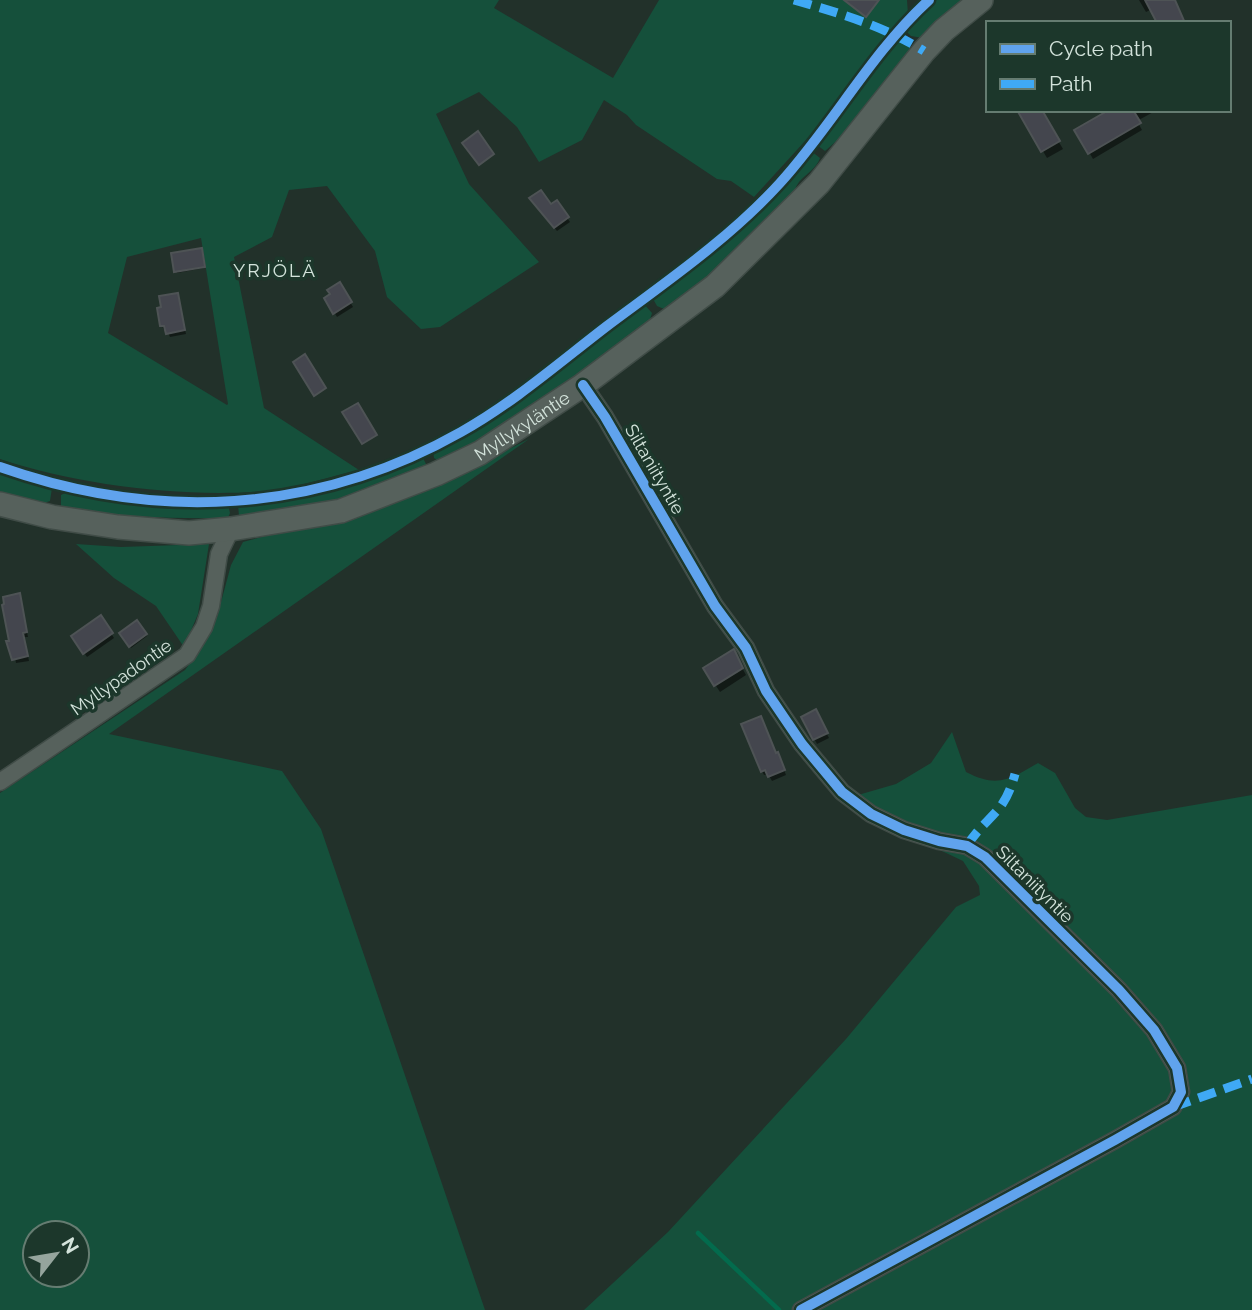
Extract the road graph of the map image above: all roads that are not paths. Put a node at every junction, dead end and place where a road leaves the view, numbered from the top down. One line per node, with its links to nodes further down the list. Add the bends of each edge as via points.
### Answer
1 (981, 0): 2 (main road, Myllykyläntie, via 924,51 819,183 782,222 715,286)
2 (583, 385): 4 (main road, Myllykyläntie, via 480,453 436,474 341,511); 6 (street, Siltaniityntie, via 715,606 746,648 766,691 842,792 904,830 967,846 985,857 1154,1030 1181,1082 1173,1107)
3 (0, 504): 4 (main road, Myllykyläntie, via 118,527 189,533)
4 (231, 529): 5 (street, Myllypadontie, via 219,554 204,627 187,655)
5 (0, 782)
6 (801, 1310)

